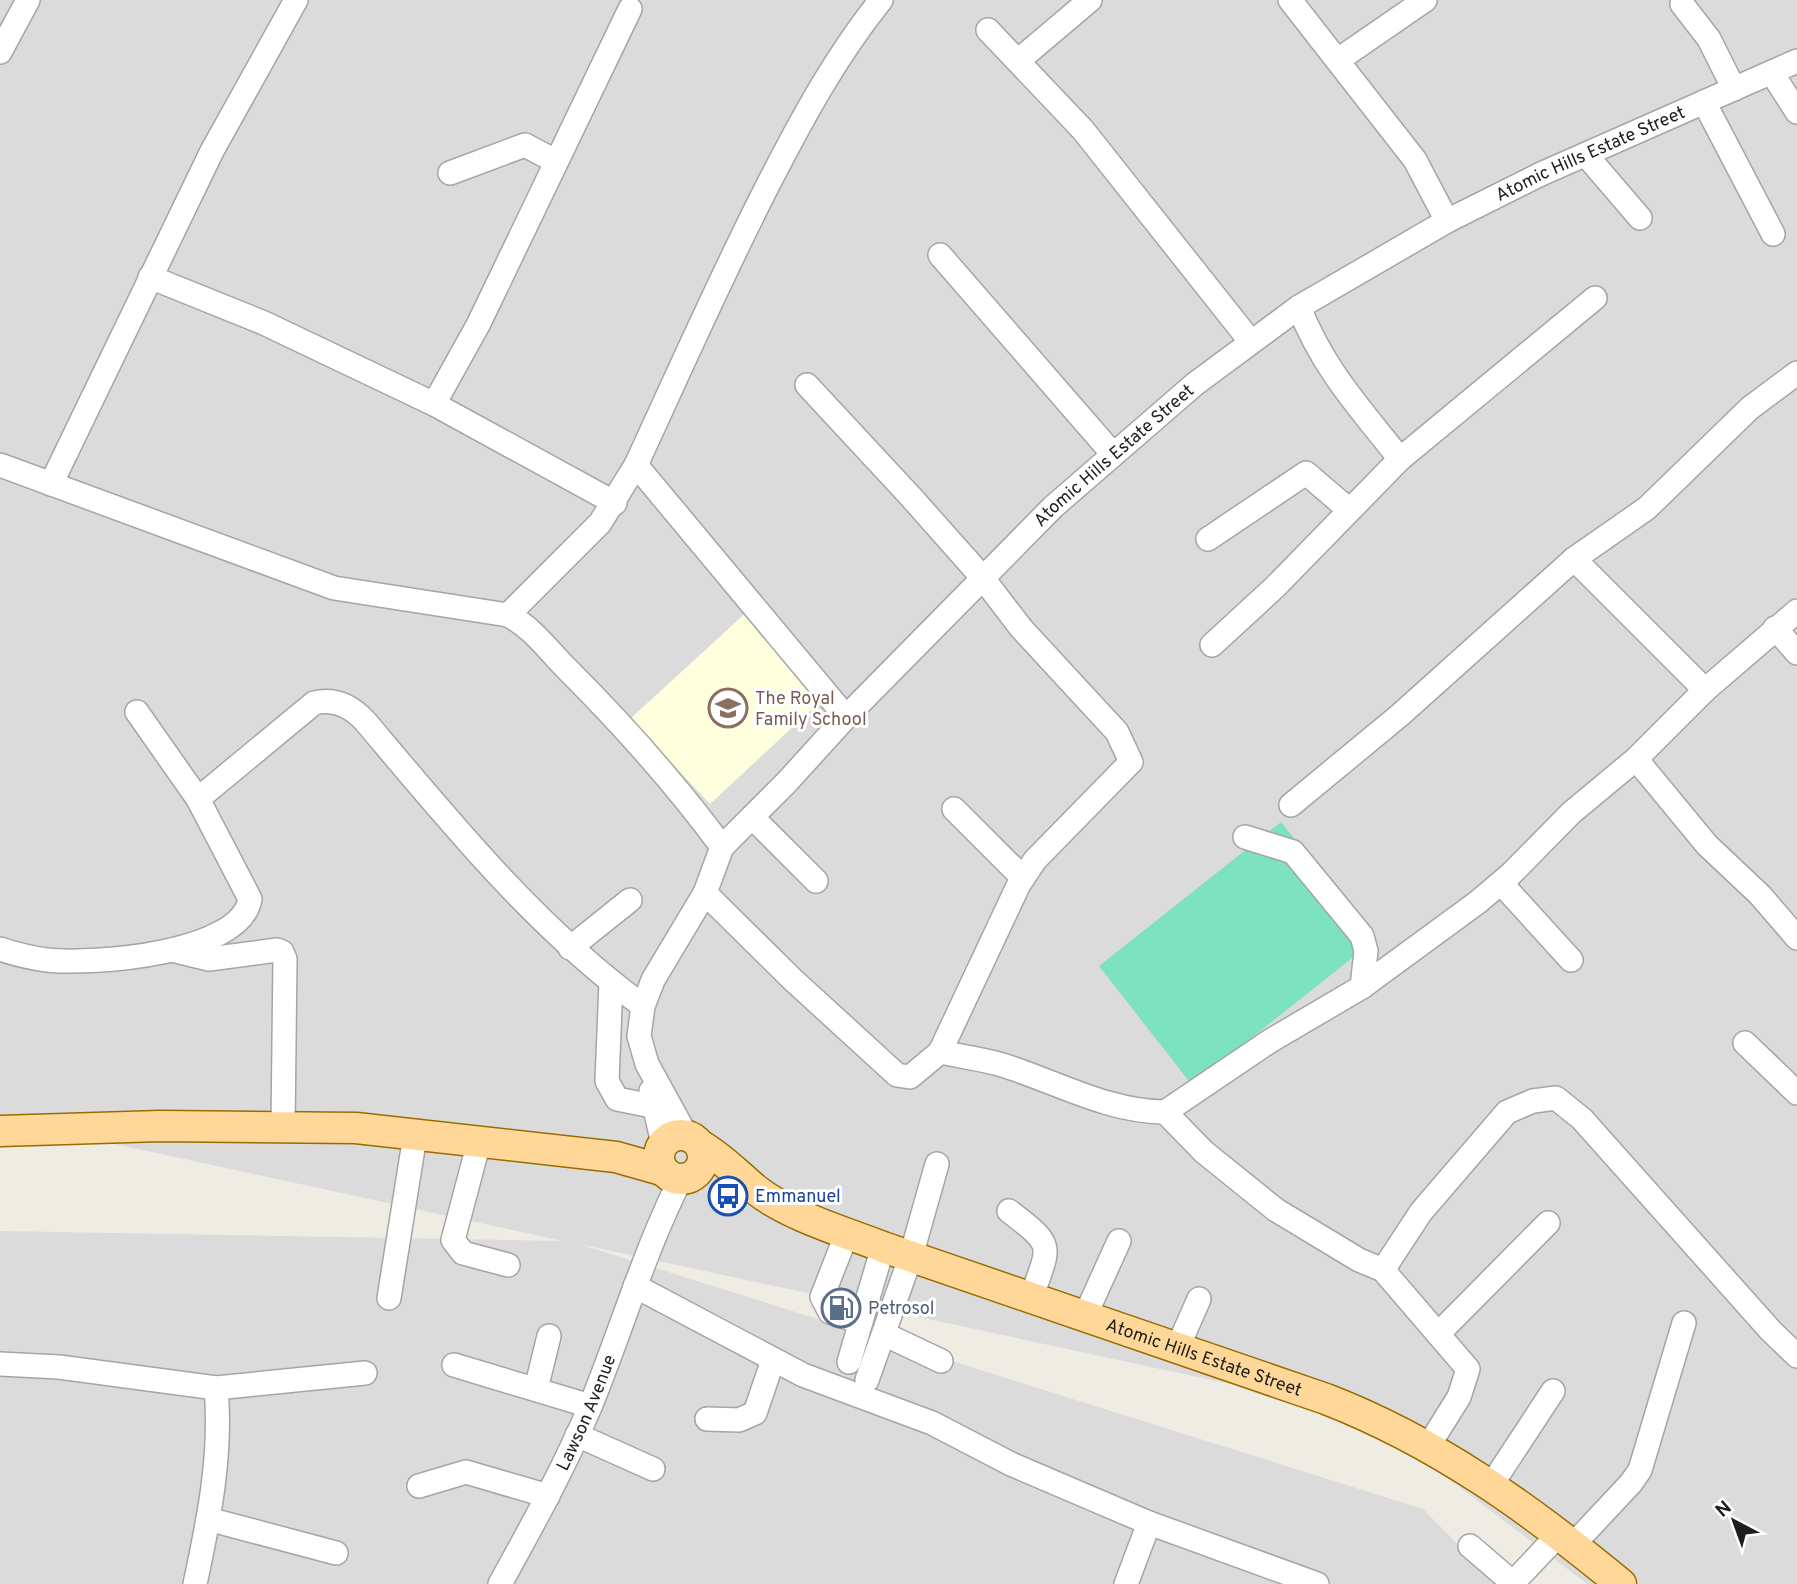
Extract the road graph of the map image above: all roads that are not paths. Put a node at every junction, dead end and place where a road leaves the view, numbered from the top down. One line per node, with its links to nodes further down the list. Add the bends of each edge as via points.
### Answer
1 (28, 0): 10 (street)
2 (296, 0): 25 (street, via 212,151)
3 (881, 0): 35 (street, via 837,56 801,121 748,223)
4 (1090, 0): 11 (street)
5 (1290, 0): 12 (street)
6 (1425, 0): 12 (street)
7 (1682, 4): 15 (street, via 1709,38)
8 (631, 9): 19 (street)
9 (988, 30): 11 (street)
10 (0, 52)
11 (1019, 60): 28 (street, via 1083,130)
12 (1338, 60): 22 (street, via 1415,160)
13 (1797, 61): 14 (street, Atomic Hills Estate Street)
14 (1772, 73): 15 (street, Atomic Hills Estate Street); 17 (street)
15 (1734, 89): 16 (street, Atomic Hills Estate Street)
16 (1704, 102): 18 (street, Atomic Hills Estate Street); 23 (street)
17 (1797, 111)
18 (1586, 155): 21 (street); 22 (street, Atomic Hills Estate Street)
19 (555, 161): 20 (street, via 525,145); 31 (street, via 478,326)
20 (450, 173)
21 (1640, 218)
22 (1447, 221): 27 (street, Atomic Hills Estate Street)
23 (1773, 234)
24 (940, 255): 32 (street)
25 (150, 277): 31 (street, via 264,323); 36 (street)
26 (1595, 298): 33 (street)
27 (1299, 307): 28 (street, Atomic Hills Estate Street); 33 (street, via 1313,344 1333,375)
28 (1251, 341): 32 (street, Atomic Hills Estate Street)
29 (1797, 373): 40 (street, via 1750,408 1647,508)
30 (807, 385): 41 (street)
31 (434, 404): 37 (street)
32 (1112, 453): 41 (street, Atomic Hills Estate Street)
33 (1400, 459): 38 (street)
34 (0, 465): 36 (street)
35 (636, 465): 37 (street); 49 (street)
36 (51, 484): 43 (street, via 334,588)
37 (615, 503): 43 (street)
38 (1348, 509): 39 (street, via 1306,473); 45 (street, via 1275,587)
39 (1208, 539)
40 (1573, 559): 47 (street); 52 (street, via 1400,715)
41 (982, 577): 49 (street, Atomic Hills Estate Street); 57 (street, via 1021,628 1117,732 1131,762)
42 (1797, 611): 44 (street)
43 (508, 615): 56 (street, via 529,628 623,725)
44 (1775, 628): 46 (street); 47 (street)
45 (1212, 645)
46 (1797, 653)
47 (1705, 690): 50 (street)
48 (136, 712): 51 (street)
49 (846, 717): 54 (street, Atomic Hills Estate Street)
50 (1636, 759): 59 (street, via 1571,813); 62 (street, via 1707,845 1760,894)
51 (198, 799): 63 (street, via 306,708 325,700 337,702 365,721 485,860); 65 (street, via 250,899 248,911 212,937)
52 (1291, 805)
53 (954, 809): 57 (street)
54 (752, 817): 56 (street, Atomic Hills Estate Street); 58 (street)
55 (1245, 837): 68 (street, via 1293,852 1362,936 1366,951)
56 (722, 847): 60 (street, Atomic Hills Estate Street)
57 (1023, 878): 73 (street)
58 (816, 881)
59 (1501, 883): 66 (street); 68 (street)
60 (705, 893): 69 (street, Atomic Hills Estate Street, via 667,951); 73 (street, via 897,1075 910,1077)
61 (630, 900): 63 (street)
62 (1797, 937)
63 (570, 948): 67 (street)
64 (0, 949): 65 (street, via 47,960 101,960)
65 (172, 950): 78 (street, via 209,959 282,952)
66 (1570, 960)
67 (611, 982): 69 (street); 71 (street)
68 (1362, 987): 77 (street, via 1270,1041)
69 (643, 1006): 70 (street, Atomic Hills Estate Street)
70 (639, 1036): 71 (street); 74 (street, Atomic Hills Estate Street)
71 (608, 1041): 76 (street, via 611,1094)
72 (1745, 1043): 75 (street)
73 (940, 1052): 77 (street, via 998,1064 1145,1112)
74 (647, 1064): 76 (street, Atomic Hills Estate Street); 82 (street, Atomic Hills Estate Street)
75 (1797, 1093)
76 (652, 1106): 82 (street, Atomic Hills Estate Street)
77 (1165, 1112): 90 (street, via 1204,1152 1276,1210)
78 (283, 1127): 79 (main road); 80 (main road, via 356,1128)
79 (0, 1131)
80 (415, 1136): 81 (main road); 92 (street)
81 (479, 1142): 82 (main road); 89 (street, via 453,1240 463,1253)
82 (676, 1159): 86 (main road, Atomic Hills Estate Street, via 732,1166 755,1189); 91 (street, Lawson Avenue)
83 (937, 1164): 88 (street)
84 (1009, 1211): 93 (street, via 1045,1243 1047,1251)
85 (1548, 1223): 99 (street)
86 (846, 1233): 88 (main road, Atomic Hills Estate Street); 96 (street, via 822,1297 830,1312)
87 (1119, 1241): 95 (street)
88 (897, 1252): 93 (main road, Atomic Hills Estate Street); 96 (street); 98 (street)
89 (508, 1265)
90 (1383, 1270): 99 (street); 102 (street, via 1421,1212 1507,1112 1556,1098 1582,1119)
91 (635, 1286): 103 (street); 113 (street, Lawson Avenue)
92 (389, 1298)
93 (1031, 1298): 95 (main road, Atomic Hills Estate Street)
94 (1199, 1299): 101 (street)
95 (1085, 1316): 101 (main road, Atomic Hills Estate Street)
96 (861, 1322): 104 (street)
97 (1684, 1323): 123 (street, via 1640,1470 1632,1483)
98 (884, 1334): 105 (street); 109 (street)
99 (1438, 1334): 116 (street, via 1468,1368 1459,1397)
100 (549, 1336): 111 (street)
101 (1177, 1349): 116 (main road, Atomic Hills Estate Street, via 1338,1403)
102 (1797, 1356)
103 (773, 1360): 114 (street, via 749,1418); 122 (street, via 932,1423 1012,1464)
104 (849, 1362)
105 (941, 1362)
106 (0, 1364): 110 (street, via 59,1367)
107 (454, 1365): 111 (street)
108 (365, 1373): 110 (street)
109 (867, 1380)
110 (216, 1388): 121 (street, via 216,1456)
111 (536, 1389): 113 (street)
112 (1553, 1391): 118 (street)
113 (590, 1406): 115 (street, Lawson Avenue)
114 (707, 1419)
115 (578, 1435): 117 (street); 120 (street, Lawson Avenue)
116 (1429, 1445): 118 (main road, Atomic Hills Estate Street)
117 (653, 1469)
118 (1492, 1484): 123 (main road, Atomic Hills Estate Street)
119 (419, 1486): 120 (street, via 466,1472)
120 (548, 1496): 128 (street, Lawson Avenue)
121 (208, 1519): 125 (street); 127 (street)
122 (1149, 1523): 129 (street); 130 (street)
123 (1566, 1539): 126 (street); 131 (main road, Atomic Hills Estate Street)
124 (1471, 1546): 126 (street)
125 (336, 1553)
126 (1513, 1583)
127 (195, 1584)
128 (500, 1584)
129 (1126, 1584)
130 (1317, 1584)
131 (1621, 1584)

